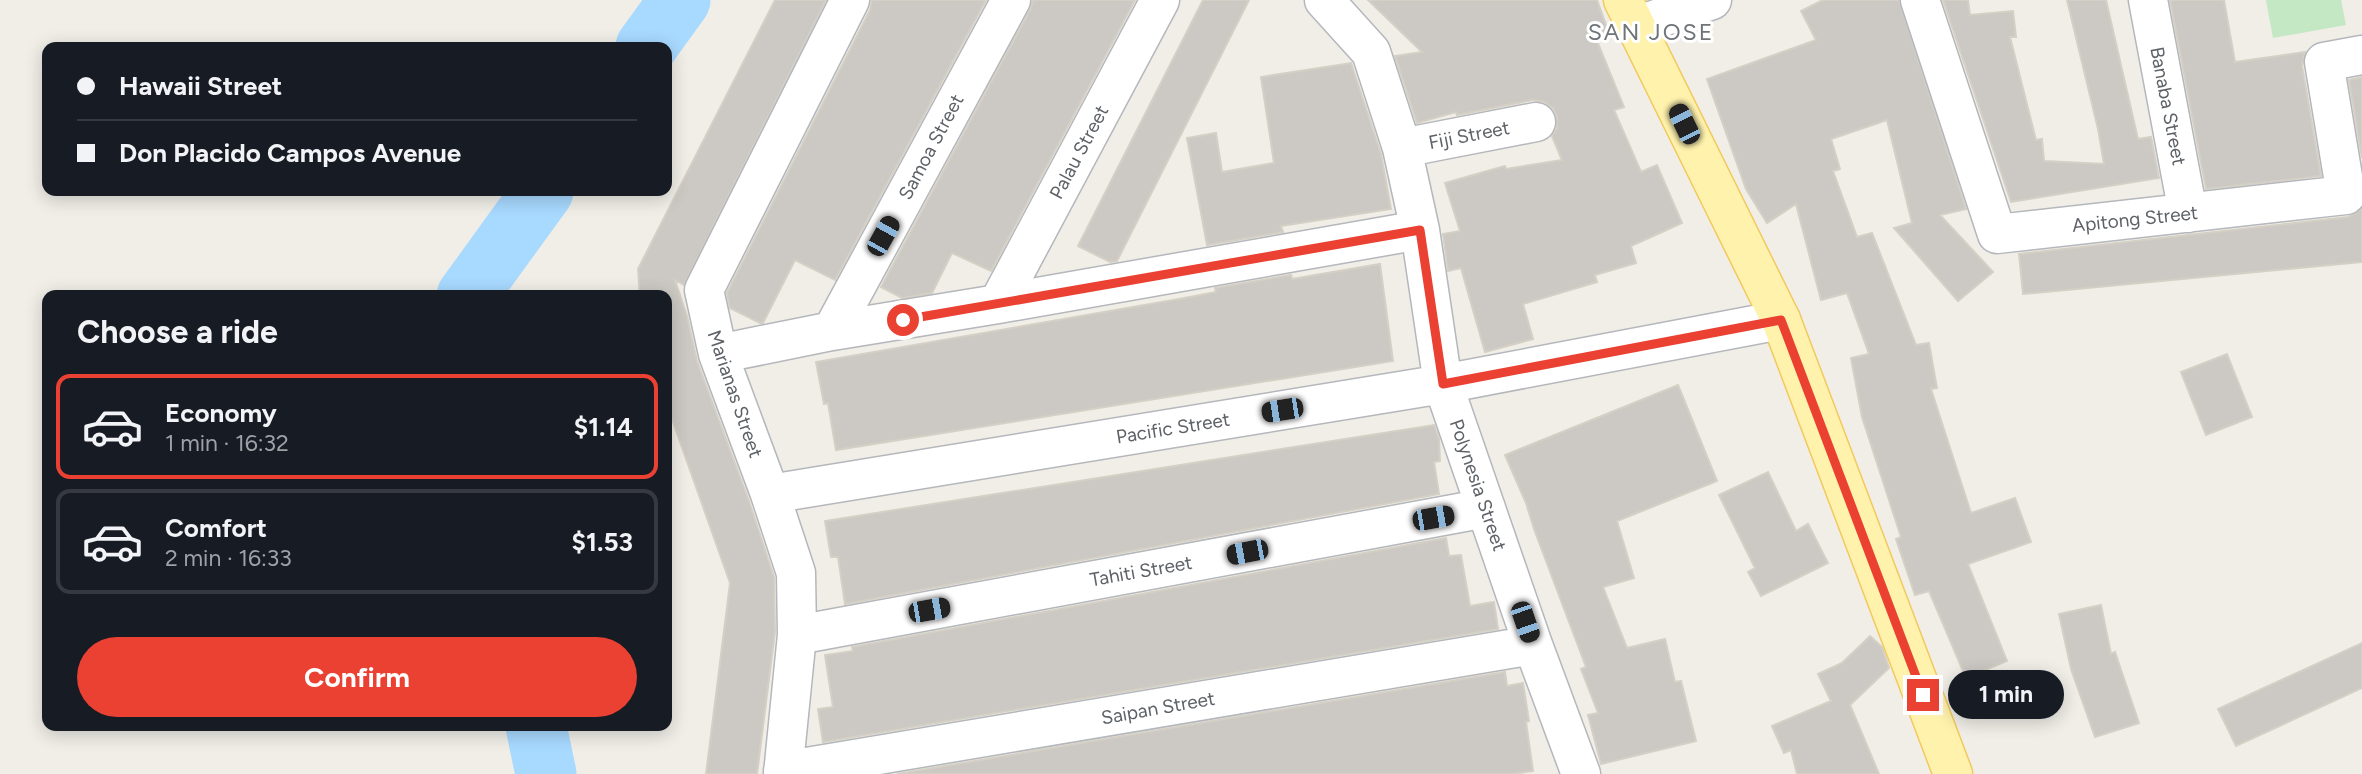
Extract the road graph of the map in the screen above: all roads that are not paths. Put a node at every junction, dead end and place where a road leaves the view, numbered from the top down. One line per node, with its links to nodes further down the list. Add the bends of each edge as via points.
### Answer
1 (850, 0): 17 (street, Marianas Street, via 704,290)
2 (1011, 0): 16 (street, Samoa Street)
3 (1160, 0): 14 (street, Palau Street)
4 (1324, 0): 11 (street, Polynesia Street, via 1371,52)
5 (1712, 0): 8 (street)
6 (1920, 0): 12 (street, Apitong Street, via 1997,234)
7 (2148, 0): 12 (street, Banaba Street)
8 (1629, 13): 15 (main road)
9 (2362, 55): 12 (street, Apitong Street, via 2324,62 2346,195)
10 (1536, 122): 11 (street, Fiji Street)
11 (1402, 148): 13 (street, Polynesia Street)
12 (2188, 213)
13 (1420, 230): 14 (street); 18 (street, Polynesia Street)
14 (998, 304): 16 (street)
15 (1781, 320): 18 (street, Pacific Street); 25 (main road)
16 (832, 331): 17 (street)
17 (718, 354): 19 (street, Marianas Street)
18 (1443, 384): 19 (street, Pacific Street); 20 (street, Polynesia Street)
19 (770, 494): 21 (street, Marianas Street, via 796,573)
20 (1486, 508): 21 (street, Tahiti Street); 22 (street, Polynesia Street)
21 (797, 635): 23 (street, Marianas Street)
22 (1533, 645): 23 (street, Saipan Street); 24 (street, Polynesia Street)
23 (783, 772)
24 (1581, 774)
25 (1953, 774)

